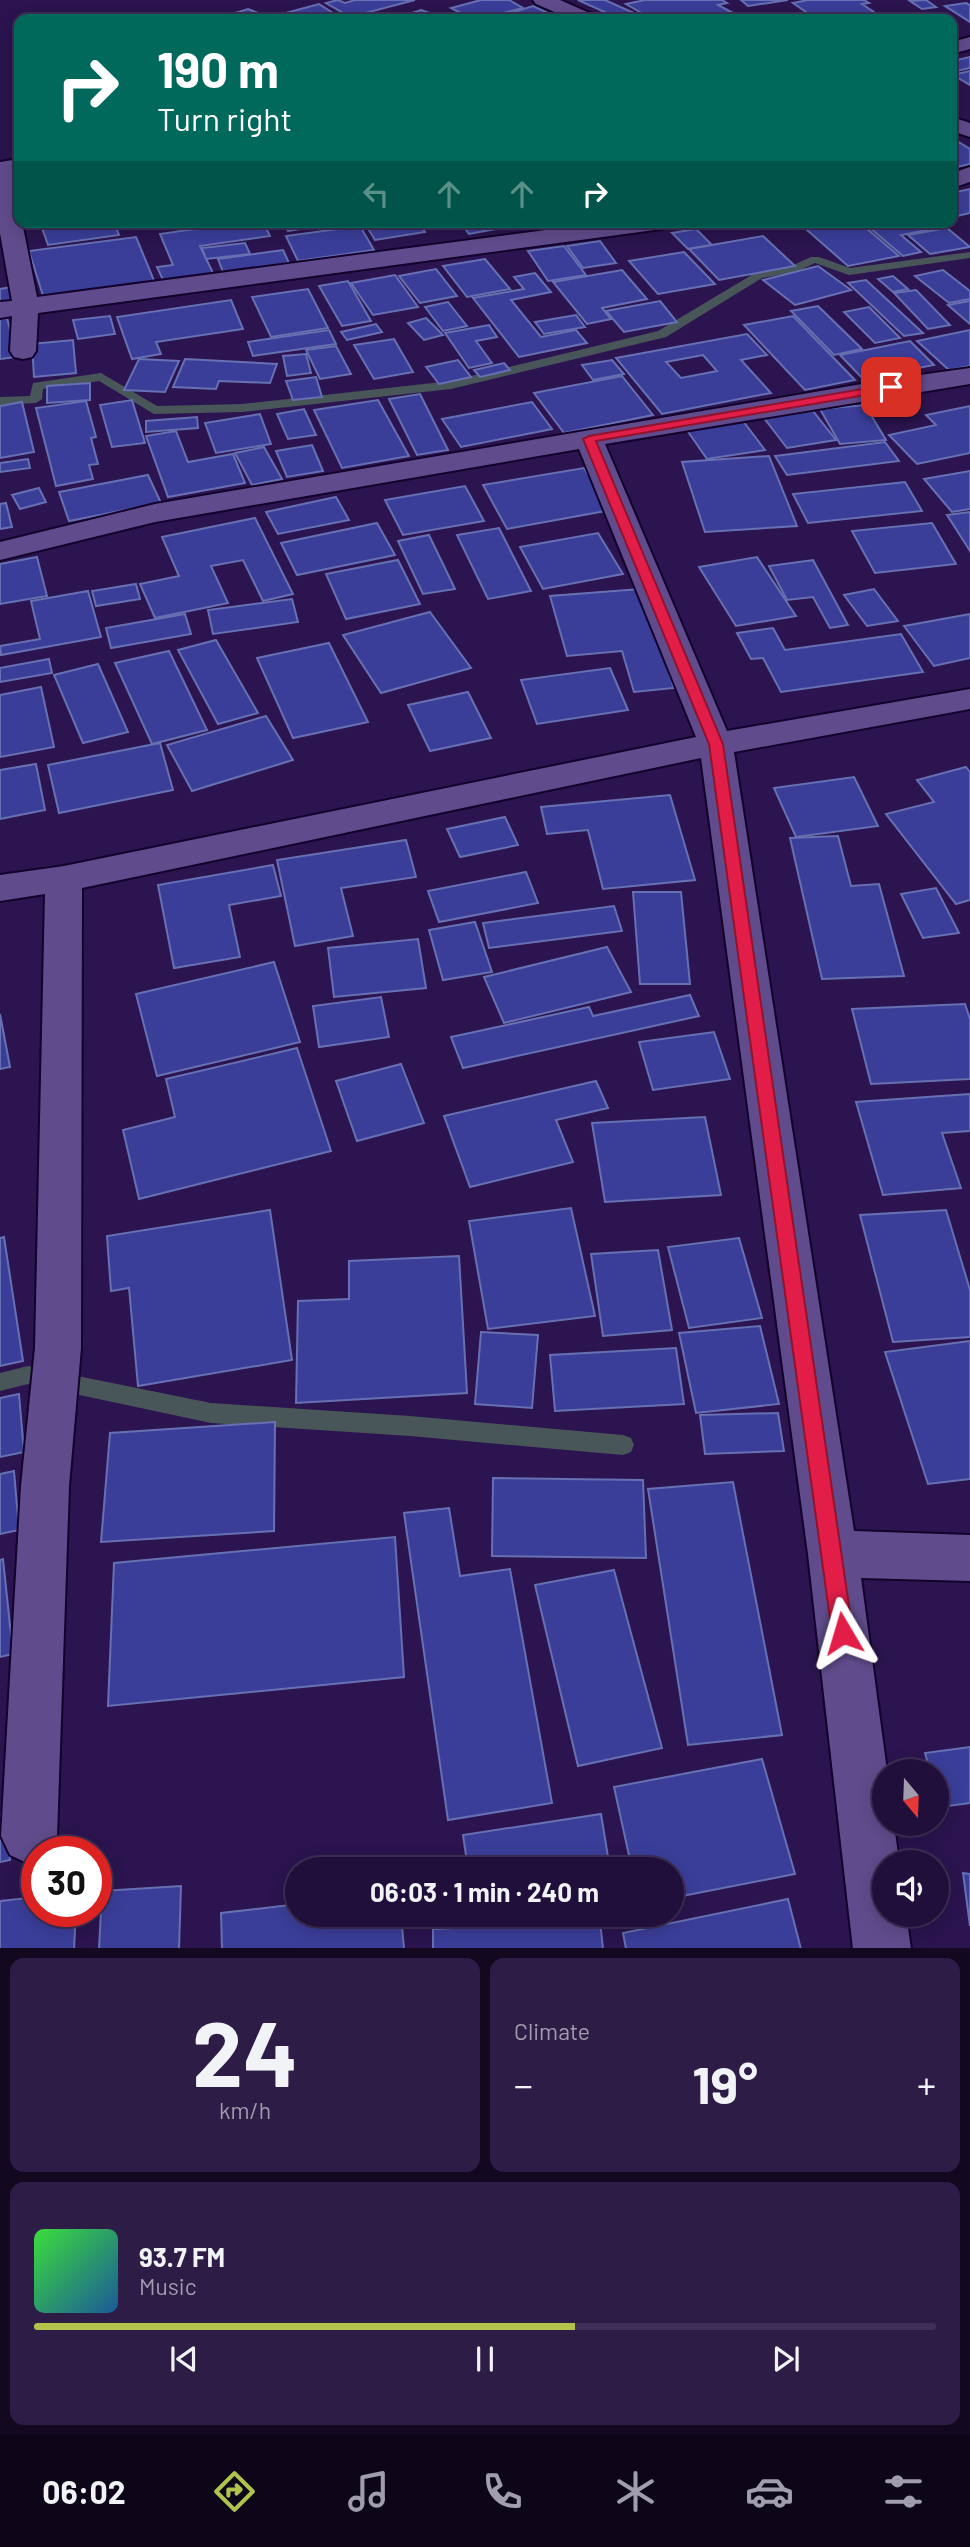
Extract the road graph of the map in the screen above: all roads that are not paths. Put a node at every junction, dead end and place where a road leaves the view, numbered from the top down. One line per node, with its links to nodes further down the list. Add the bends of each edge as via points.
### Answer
1 (543, 0): 2 (street)
2 (575, 14)
3 (14, 167): 5 (street, via 0,169)
4 (599, 228): 5 (street)
5 (26, 306): 6 (street); 7 (street)
6 (0, 310)
7 (23, 351)
8 (970, 376): 9 (street)
9 (589, 439): 10 (street, via 155,513); 12 (street)
10 (0, 551)
11 (970, 699): 12 (street)
12 (716, 744): 13 (street); 15 (street)
13 (64, 879): 14 (street); 17 (street, via 55,1380 45,1486)
14 (0, 888)
15 (833, 1554): 16 (street); 18 (street)
16 (970, 1558)
17 (29, 1836)
18 (882, 1948)

